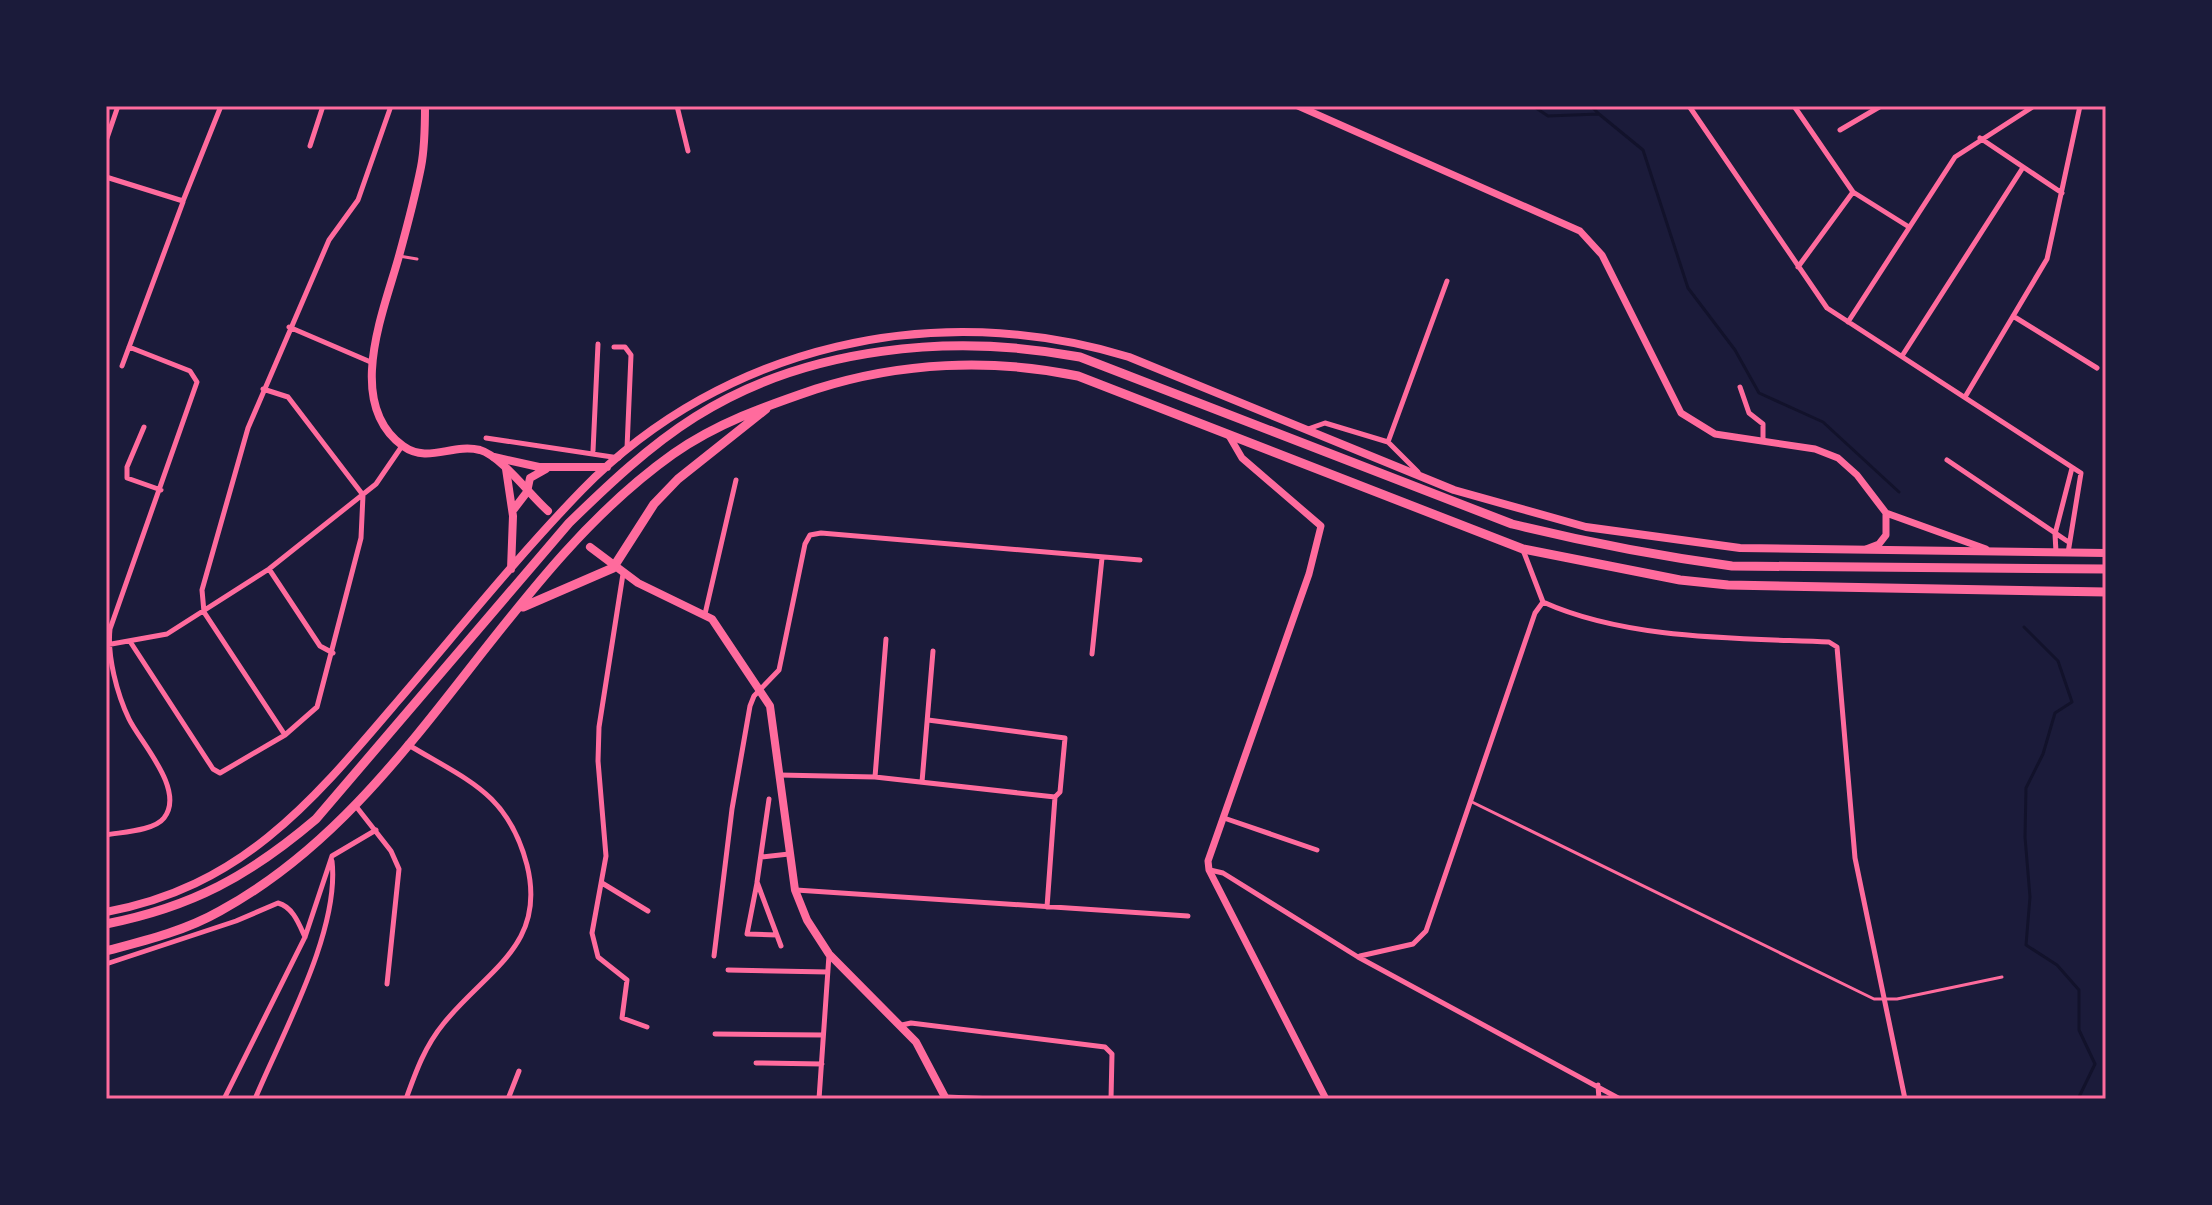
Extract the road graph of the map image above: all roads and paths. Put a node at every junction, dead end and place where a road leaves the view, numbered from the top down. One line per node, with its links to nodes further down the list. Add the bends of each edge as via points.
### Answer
1 (118, 106): 13 (street)
2 (221, 106): 23 (street)
3 (323, 106): 17 (street)
4 (391, 106): 31 (street, via 358,200 329,240)
5 (425, 106): 25 (main road, via 421,166)
6 (677, 106): 18 (street)
7 (1298, 106): 47 (street, via 1580,231 1602,255 1681,413 1715,434)
8 (1689, 106): 27 (street)
9 (1794, 106): 21 (street)
10 (1881, 106): 14 (street)
11 (2034, 106): 15 (street)
12 (2080, 106): 22 (street)
13 (109, 121): 16 (street)
14 (1840, 130)
15 (1980, 138): 19 (street); 24 (street, via 1953,160)
16 (106, 141)
17 (310, 146)
18 (688, 151)
19 (2022, 169): 22 (street); 35 (street)
20 (106, 177): 23 (street)
21 (1853, 192): 24 (street); 27 (street)
22 (2062, 193): 29 (street, via 2046,262)
23 (183, 201): 33 (street)
24 (1909, 227): 30 (street)
25 (399, 256): 26 (lane); 36 (main road)
26 (417, 259)
27 (1798, 267): 30 (street, via 1827,308)
28 (1447, 281): 48 (street)
29 (2013, 316): 38 (street); 41 (street)
30 (1848, 322): 35 (street)
31 (289, 327): 36 (street); 40 (street)
32 (598, 344): 50 (street)
33 (129, 347): 37 (street); 61 (street, via 183,367 197,378)
34 (614, 347): 51 (street, via 625,347 631,355)
35 (1902, 356): 41 (street)
36 (373, 364): 49 (main road, via 379,415)
37 (122, 366)
38 (2097, 368)
39 (1740, 387): 47 (street, via 1749,413 1763,424)
40 (263, 389): 63 (street, via 288,397); 85 (street, via 202,590)
41 (1965, 397): 57 (street)
42 (773, 403): 45 (highway, via 858,376 931,366 1037,368 1078,376); 81 (highway, via 654,504); 84 (highway, via 705,434 638,481 582,535)
43 (144, 427): 61 (street, via 127,478)
44 (1306, 429): 48 (street, via 1325,423); 51 (main road, via 1077,341 1031,333 949,330 903,333 811,352 713,394); 59 (main road)
45 (1227, 433): 70 (highway); 104 (street, via 1242,458 1321,526)
46 (486, 438): 50 (street)
47 (1763, 441): 65 (street, via 1838,458)
48 (1388, 442): 59 (street)
49 (403, 445): 52 (main road, via 423,455 463,448); 63 (street)
50 (593, 451): 53 (street)
51 (627, 451): 53 (main road)
52 (494, 457): 56 (main road); 58 (main road)
53 (619, 458): 55 (main road)
54 (1947, 460): 67 (street)
55 (607, 467): 56 (main road); 79 (main road)
56 (554, 468): 62 (main road, via 533,476)
57 (2072, 468): 67 (street); 68 (street, via 2083,478)
58 (506, 469): 62 (main road); 66 (main road)
59 (1421, 476): 71 (main road, via 1514,509 1586,527 1740,548)
60 (736, 480): 86 (street)
61 (161, 490): 89 (street)
62 (527, 492): 64 (main road); 66 (main road)
63 (363, 495): 78 (street); 91 (street, via 361,538)
64 (548, 511)
65 (1886, 513): 71 (street, via 1886,535 1879,544); 75 (street, via 1963,543)
66 (513, 516): 79 (main road)
67 (2055, 534): 68 (street); 72 (street)
68 (2067, 541): 73 (street)
69 (590, 547): 81 (main road)
70 (1523, 549): 82 (highway, via 1728,585); 83 (street)
71 (1858, 550): 75 (main road)
72 (2057, 553): 73 (main road); 75 (main road)
73 (2068, 553): 74 (main road)
74 (2106, 553)
75 (2016, 554)
76 (1102, 558): 77 (street); 92 (street); 93 (street, via 810,535 779,670)
77 (1140, 560)
78 (269, 569): 85 (street); 91 (street, via 320,646)
79 (511, 569): 117 (main road, via 334,776 270,837 225,870 187,889)
80 (2106, 569): 119 (highway, via 1732,566 1690,560 1512,524 1080,357 989,346 909,348 842,359 753,388 696,417 609,484 569,523 316,819 273,855 180,906)
81 (618, 571): 84 (highway); 86 (main road); 113 (street, via 599,727 606,856)
82 (2106, 592)
83 (1543, 602): 102 (street); 134 (street, via 1586,617 1650,629 1829,642 1837,647 1852,835)
84 (520, 608): 96 (highway)
85 (204, 612): 88 (street, via 167,634); 95 (street)
86 (705, 614): 93 (main road)
87 (886, 639): 98 (street)
88 (131, 643): 89 (street); 95 (street, via 213,769 220,773)
89 (107, 645): 106 (street, via 127,715 161,772 169,807 155,825)
90 (933, 651): 94 (street)
91 (333, 653): 95 (street, via 317,707)
92 (1092, 654)
93 (761, 689): 97 (main road, via 770,706); 127 (street, via 750,706)
94 (928, 720): 99 (street); 100 (street, via 1062,735 1066,741)
95 (285, 735)
96 (407, 744): 103 (highway); 146 (street, via 486,792 501,808 521,844 533,897 522,936 503,963 445,1021 424,1052)
97 (778, 775): 98 (street); 108 (main road)
98 (875, 777): 99 (street)
99 (922, 782): 100 (street)
100 (1055, 797): 115 (street)
101 (769, 799): 110 (street)
102 (1472, 802): 128 (street, via 1421,939); 134 (lane, via 1864,995)
103 (354, 805): 105 (street); 120 (highway, via 245,896)
104 (1224, 818): 107 (street); 111 (street)
105 (376, 830): 109 (street); 133 (street, via 399,869)
106 (106, 835)
107 (1317, 850)
108 (789, 854): 110 (street); 114 (main road)
109 (332, 856): 122 (street); 145 (street, via 324,935)
110 (761, 857): 112 (street)
111 (1209, 870): 128 (street, via 1223,873); 151 (street)
112 (757, 882): 121 (street); 121 (street, via 747,934)
113 (602, 883): 116 (street); 136 (street, via 593,920 594,948 627,980 622,1018)
114 (795, 890): 115 (street); 126 (main road)
115 (1047, 907): 118 (street)
116 (648, 911)
117 (106, 912)
118 (1188, 916)
119 (106, 924)
120 (174, 930): 123 (street); 125 (highway)
121 (777, 935): 124 (street)
122 (305, 937): 123 (street, via 291,912 278,903); 144 (street)
123 (171, 944): 129 (street)
124 (781, 946)
125 (106, 951)
126 (829, 954): 131 (street); 135 (main road)
127 (714, 956)
128 (1358, 957): 142 (street)
129 (106, 964)
130 (728, 970): 131 (street)
131 (828, 972): 138 (street)
132 (2002, 977): 134 (lane)
133 (387, 984)
134 (1883, 999): 154 (street)
135 (902, 1025): 143 (main road); 150 (street, via 1105,1047 1112,1054)
136 (647, 1027)
137 (715, 1034): 138 (street)
138 (823, 1035): 140 (street)
139 (756, 1063): 140 (street)
140 (822, 1064): 148 (street)
141 (519, 1071): 147 (street)
142 (1598, 1085): 152 (street); 153 (street)
143 (946, 1098): 149 (street)
144 (224, 1099)
145 (255, 1099)
146 (406, 1099)
147 (508, 1099)
148 (819, 1099)
149 (995, 1099)
150 (1111, 1099)
151 (1326, 1099)
152 (1599, 1099)
153 (1620, 1099)
154 (1905, 1099)

